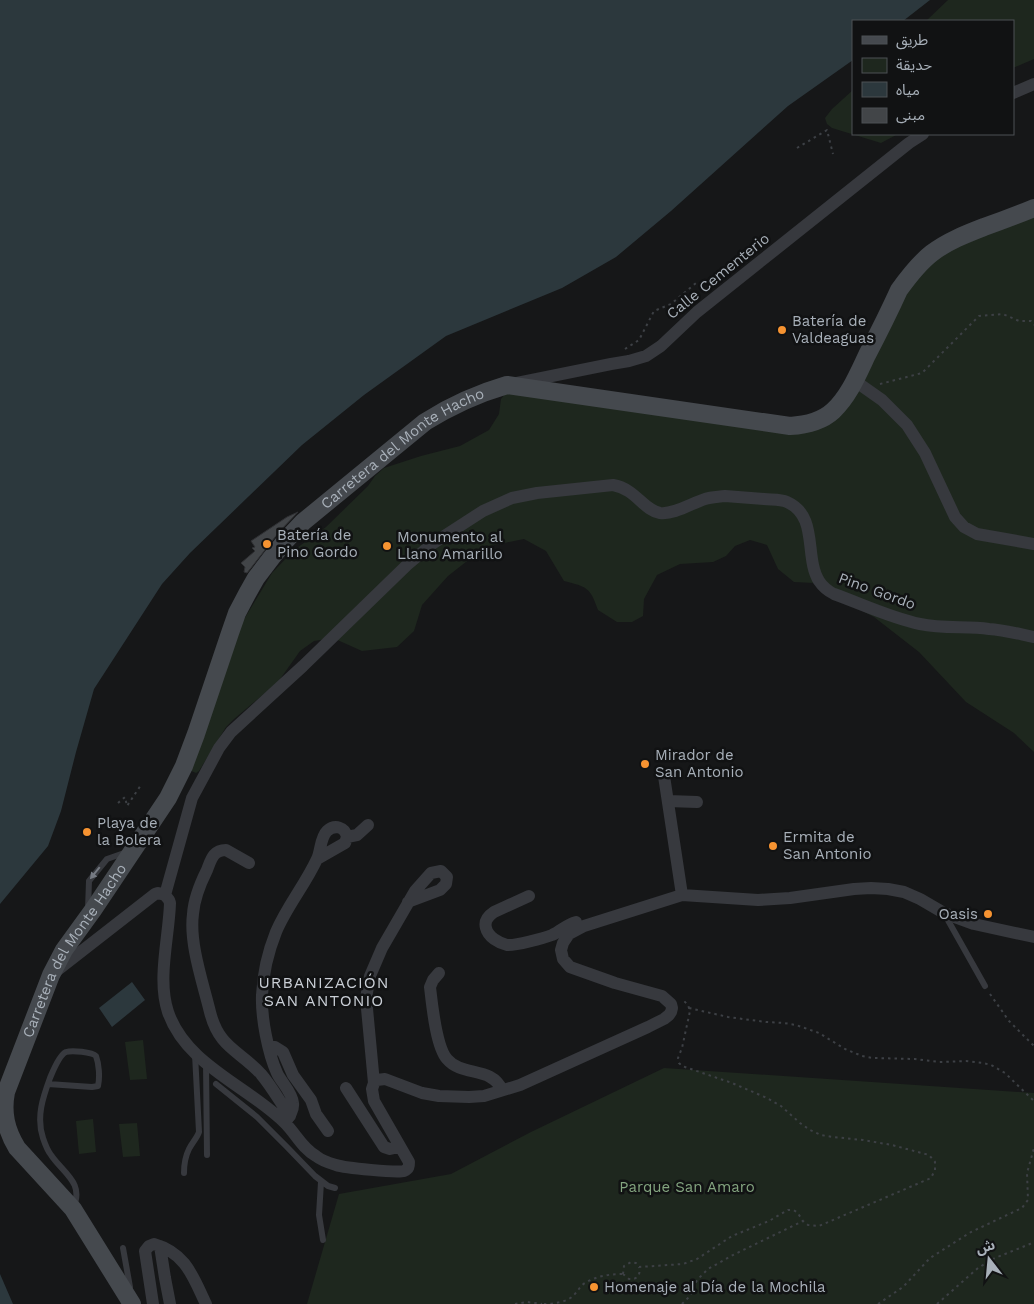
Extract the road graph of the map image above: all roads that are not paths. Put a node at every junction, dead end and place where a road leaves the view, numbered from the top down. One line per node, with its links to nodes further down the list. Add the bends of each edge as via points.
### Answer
1 (1034, 84): 2 (street)
2 (1014, 93)
3 (921, 135): 6 (street, Calle Cementerio, via 646,356)
4 (1034, 208): 5 (main road, Carretera del Monte Hacho, via 946,243 920,264 900,290)
5 (859, 384): 6 (main road, Carretera del Monte Hacho, via 820,420 790,426); 7 (street, via 882,400 907,426 925,453 955,517 964,528 977,534)
6 (507, 386): 24 (main road, Carretera del Monte Hacho, via 464,400 425,422 304,522 272,557 237,613 196,734 168,798 64,950)
7 (1034, 544)
8 (1034, 637): 16 (street, Pino Gordo, via 988,629 921,624 826,590 816,575 807,524 795,506 785,501 725,496 660,513 627,489 614,485 512,498 483,511 432,544 231,732 192,798)
9 (664, 776): 10 (street)
10 (668, 801): 11 (street); 17 (street)
11 (697, 802)
12 (368, 825): 13 (street, via 357,835)
13 (348, 837): 14 (street, via 345,843); 14 (street, via 341,828 328,831)
14 (317, 859): 26 (street, via 285,913 265,969 262,1010)
15 (249, 863): 36 (street, via 226,850 214,854 194,902 193,940 217,1033 269,1084)
16 (165, 895): 24 (street, via 155,894); 27 (street, via 170,906 165,998 174,1026)
17 (682, 895): 20 (street, via 758,900 888,889 904,892); 21 (street)
18 (528, 896): 21 (street, via 489,916 486,927 492,937 512,945 548,937 576,922)
19 (408, 902): 29 (street, via 367,986 366,1011)
20 (944, 913): 22 (street, via 974,924); 25 (lane)
21 (584, 926): 33 (street, via 569,934 563,943 561,954 566,963 616,984 662,996 671,1004 671,1012 648,1027 520,1085)
22 (1034, 937)
23 (439, 973): 33 (street, via 430,987 442,1052 456,1066 493,1078)
24 (51, 975): 43 (main road, Carretera del Monte Hacho, via 6,1092 4,1116 17,1148)
25 (985, 986)
26 (269, 1047): 36 (street, via 278,1076 292,1099 294,1108); 37 (street, via 283,1052 293,1075)
27 (195, 1053): 28 (street); 40 (lane, via 199,1132 186,1156)
28 (206, 1062): 34 (street); 39 (lane)
29 (374, 1083): 33 (street, via 385,1080 439,1096 484,1096); 38 (street, via 374,1101)
30 (48, 1084): 30 (lane, via 55,1065 65,1052 96,1056 98,1086); 43 (lane, via 40,1116 42,1137 52,1156 75,1184 77,1192)
31 (216, 1084): 35 (lane)
32 (346, 1088): 38 (street, via 384,1147)
33 (502, 1090)
34 (265, 1106): 35 (lane); 36 (street)
35 (257, 1117): 41 (lane)
36 (288, 1120): 38 (street, via 306,1149 338,1166 404,1171 409,1162)
37 (328, 1131)
38 (399, 1147)
39 (207, 1155)
40 (184, 1173)
41 (321, 1182): 42 (lane); 44 (lane, via 318,1216)
42 (335, 1188)
43 (73, 1209): 47 (main road, Carretera del Monte Hacho)
44 (323, 1240)
45 (160, 1246): 48 (street, via 154,1244 146,1251); 49 (street); 50 (street, via 183,1261)
46 (123, 1248): 47 (lane)
47 (129, 1299)
48 (153, 1304)
49 (170, 1304)
50 (206, 1304)

